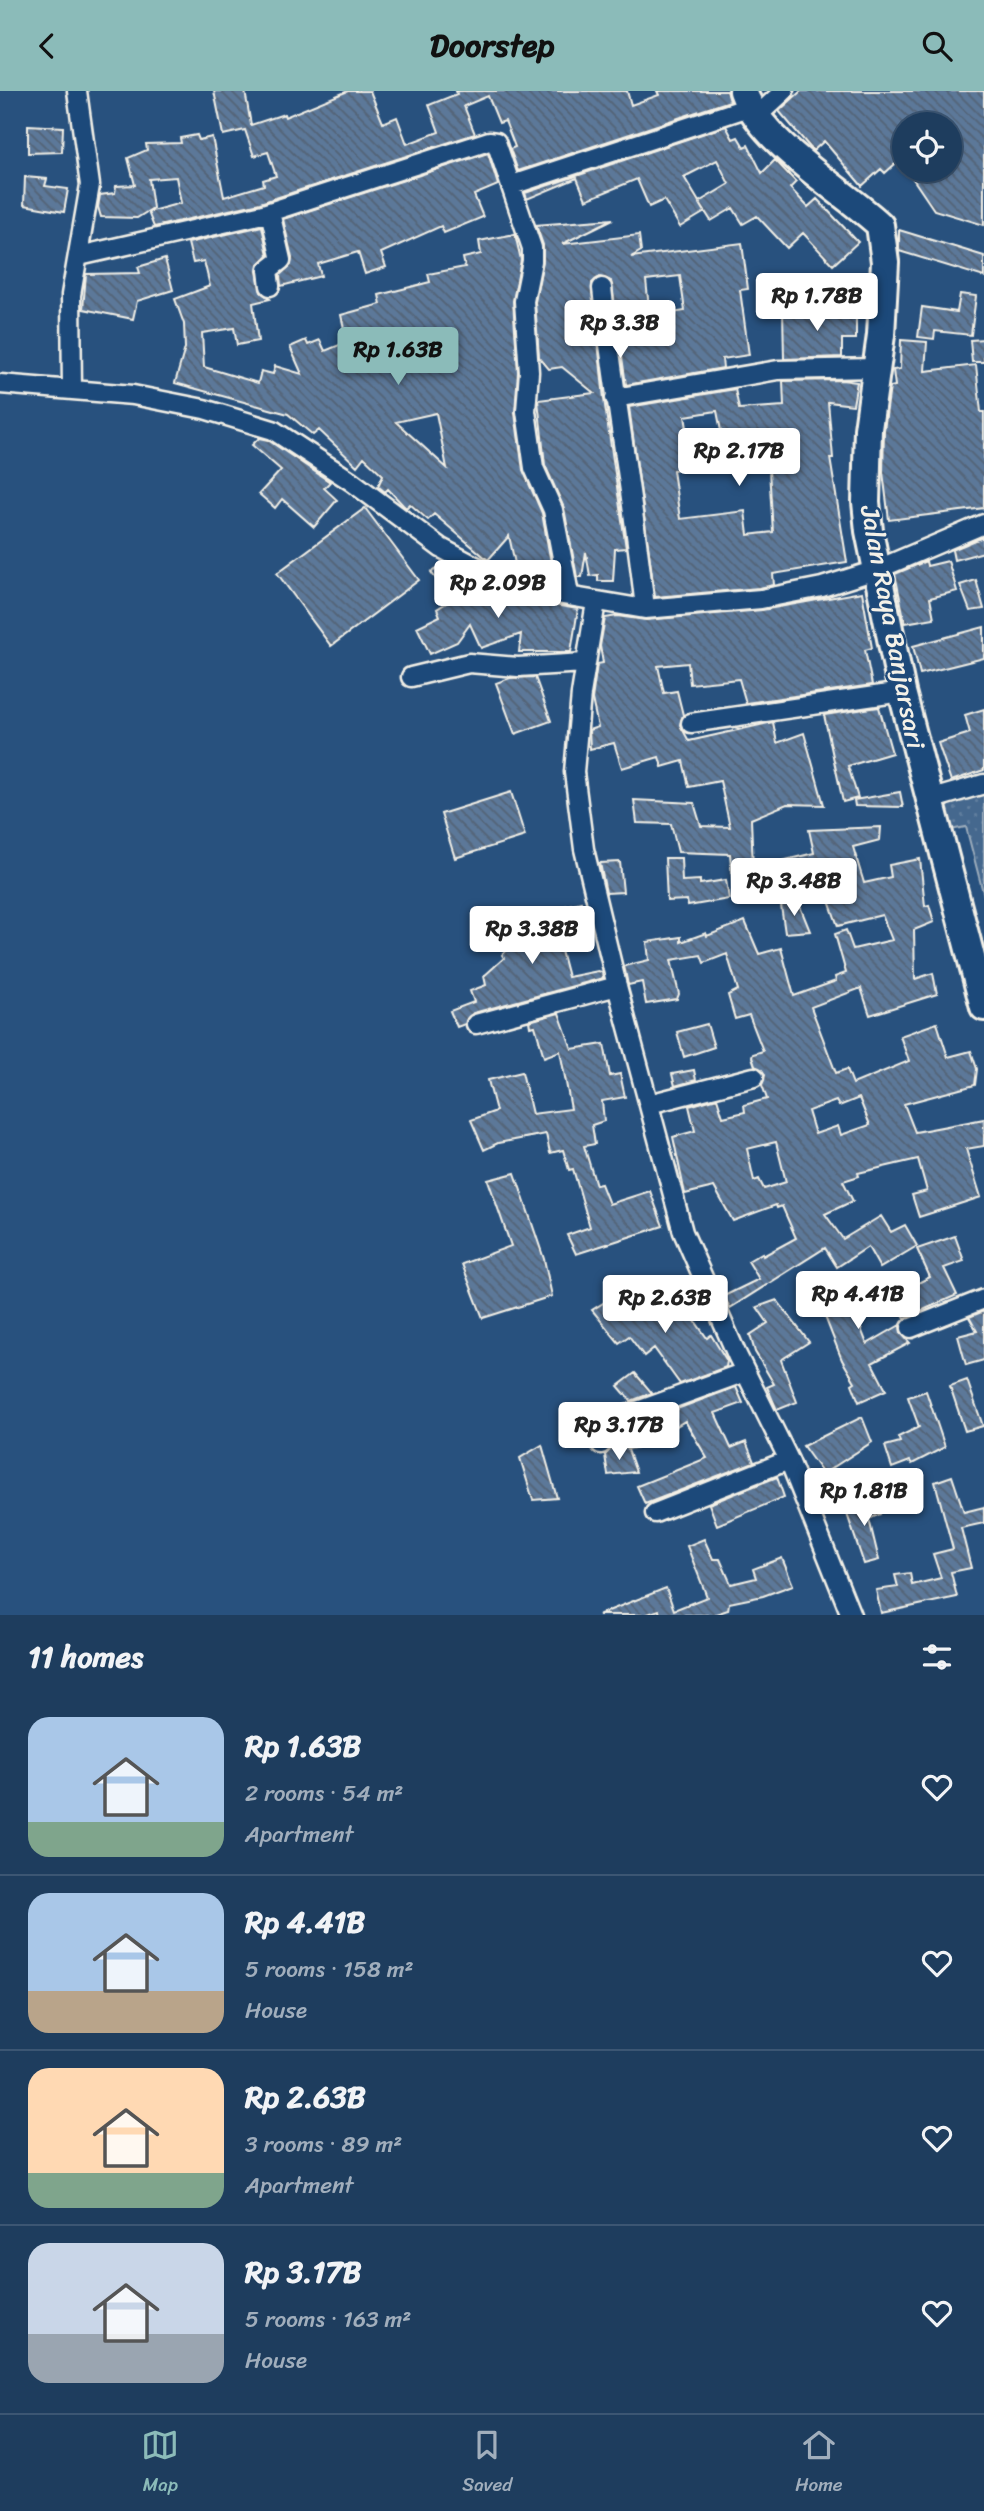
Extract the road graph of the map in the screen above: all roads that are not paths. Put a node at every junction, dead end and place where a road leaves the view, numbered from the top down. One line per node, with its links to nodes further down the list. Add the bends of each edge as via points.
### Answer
1 (77, 91): 6 (street, via 90,185)
2 (784, 91): 3 (street)
3 (750, 105): 4 (street); 9 (highway, Jalan Raya Banjarsari, via 814,173 880,225 885,262)
4 (516, 195): 5 (street, via 499,145 489,141); 15 (street, via 532,255 524,301 529,372 526,411 534,468 553,510)
5 (270, 212): 6 (street); 7 (street, via 281,260 268,271)
6 (79, 256): 11 (street, via 71,295)
7 (270, 286)
8 (602, 288): 12 (street)
9 (876, 367): 12 (street, via 778,370); 14 (highway, Jalan Raya Banjarsari, via 866,479)
10 (0, 384): 11 (street)
11 (72, 390): 15 (street, via 133,395 204,409 273,430 441,548 527,589)
12 (615, 398): 17 (street)
13 (984, 524): 14 (street)
14 (876, 570): 17 (street, via 761,599); 20 (highway, Jalan Raya Banjarsari)
15 (569, 594): 16 (street)
16 (596, 602): 17 (street); 18 (street)
17 (645, 609)
18 (585, 663): 19 (street, via 518,667 469,663); 25 (street, via 574,772 584,849)
19 (411, 677)
20 (902, 692): 21 (street); 23 (highway, Jalan Raya Banjarsari)
21 (691, 723)
22 (984, 784): 23 (street)
23 (929, 800): 24 (highway, Jalan Raya Banjarsari)
24 (976, 948): 26 (highway, Jalan Raya Banjarsari)
25 (617, 986): 27 (street); 29 (street)
26 (984, 1007)
27 (477, 1024)
28 (754, 1077): 29 (street)
29 (649, 1104): 32 (street, via 683,1232)
30 (984, 1299): 31 (street)
31 (911, 1328)
32 (745, 1372): 33 (street, via 624,1416); 34 (street)
33 (601, 1444)
34 (789, 1460): 35 (street); 36 (street)
35 (655, 1513)
36 (851, 1615)

